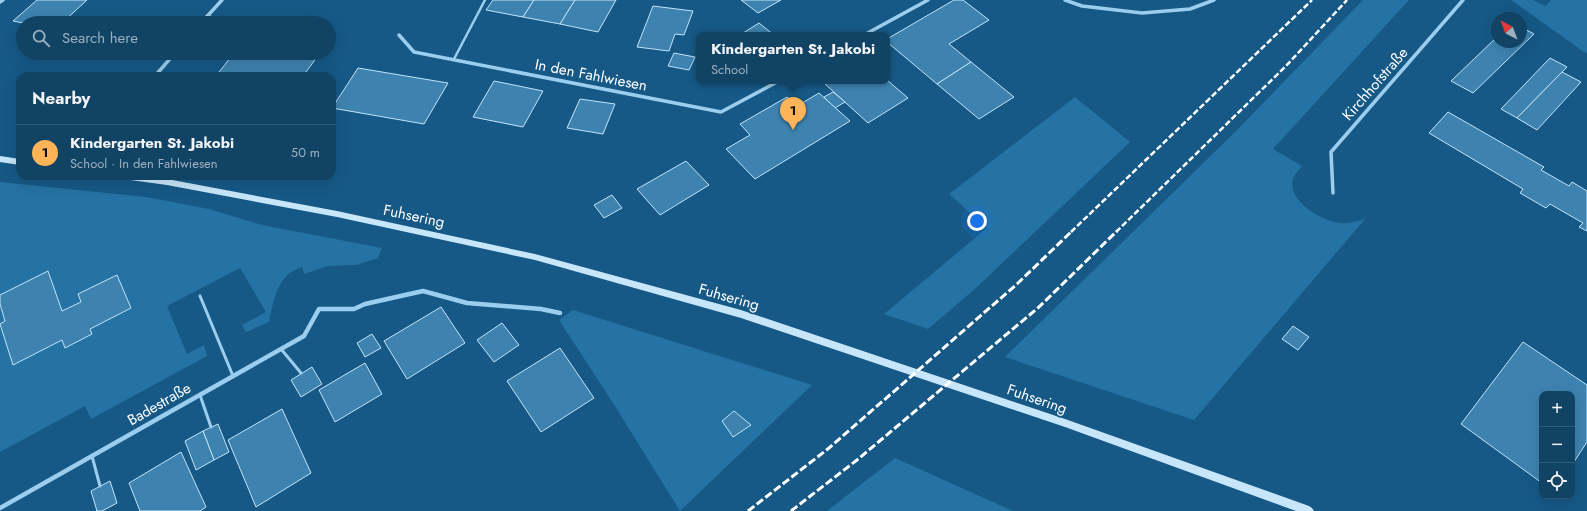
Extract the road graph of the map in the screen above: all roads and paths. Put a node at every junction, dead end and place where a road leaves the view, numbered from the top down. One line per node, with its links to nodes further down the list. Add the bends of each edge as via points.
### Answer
1 (3, 0): 8 (street)
2 (222, 0): 9 (street)
3 (484, 0): 12 (lane)
4 (928, 0): 10 (street)
5 (1065, 0): 6 (street, via 1082,6 1142,13 1190,9)
6 (1214, 0)
7 (1463, 0): 19 (street, Kirchhofstraße, via 1331,152)
8 (0, 2)
9 (207, 16)
10 (869, 32)
11 (399, 35): 12 (street, In den Fahlwiesen, via 414,52)
12 (454, 59): 15 (street, In den Fahlwiesen, via 721,112)
13 (169, 60): 14 (street)
14 (159, 72)
15 (773, 84)
16 (0, 159): 17 (street)
17 (16, 161)
18 (152, 180): 30 (street, Fuhsering, via 337,214 535,257 741,314 1065,423)
19 (1333, 193)
20 (200, 296): 24 (lane)
21 (560, 313): 22 (street, Badestraße, via 467,303 423,291 365,304 354,309 319,309 304,336)
22 (281, 349): 23 (lane); 24 (street, Badestraße)
23 (301, 373)
24 (234, 376): 25 (street, Badestraße)
25 (200, 395): 26 (lane); 27 (street, Badestraße)
26 (211, 427)
27 (92, 456): 28 (lane); 29 (street, Badestraße)
28 (100, 486)
29 (0, 508)
30 (1308, 511)

